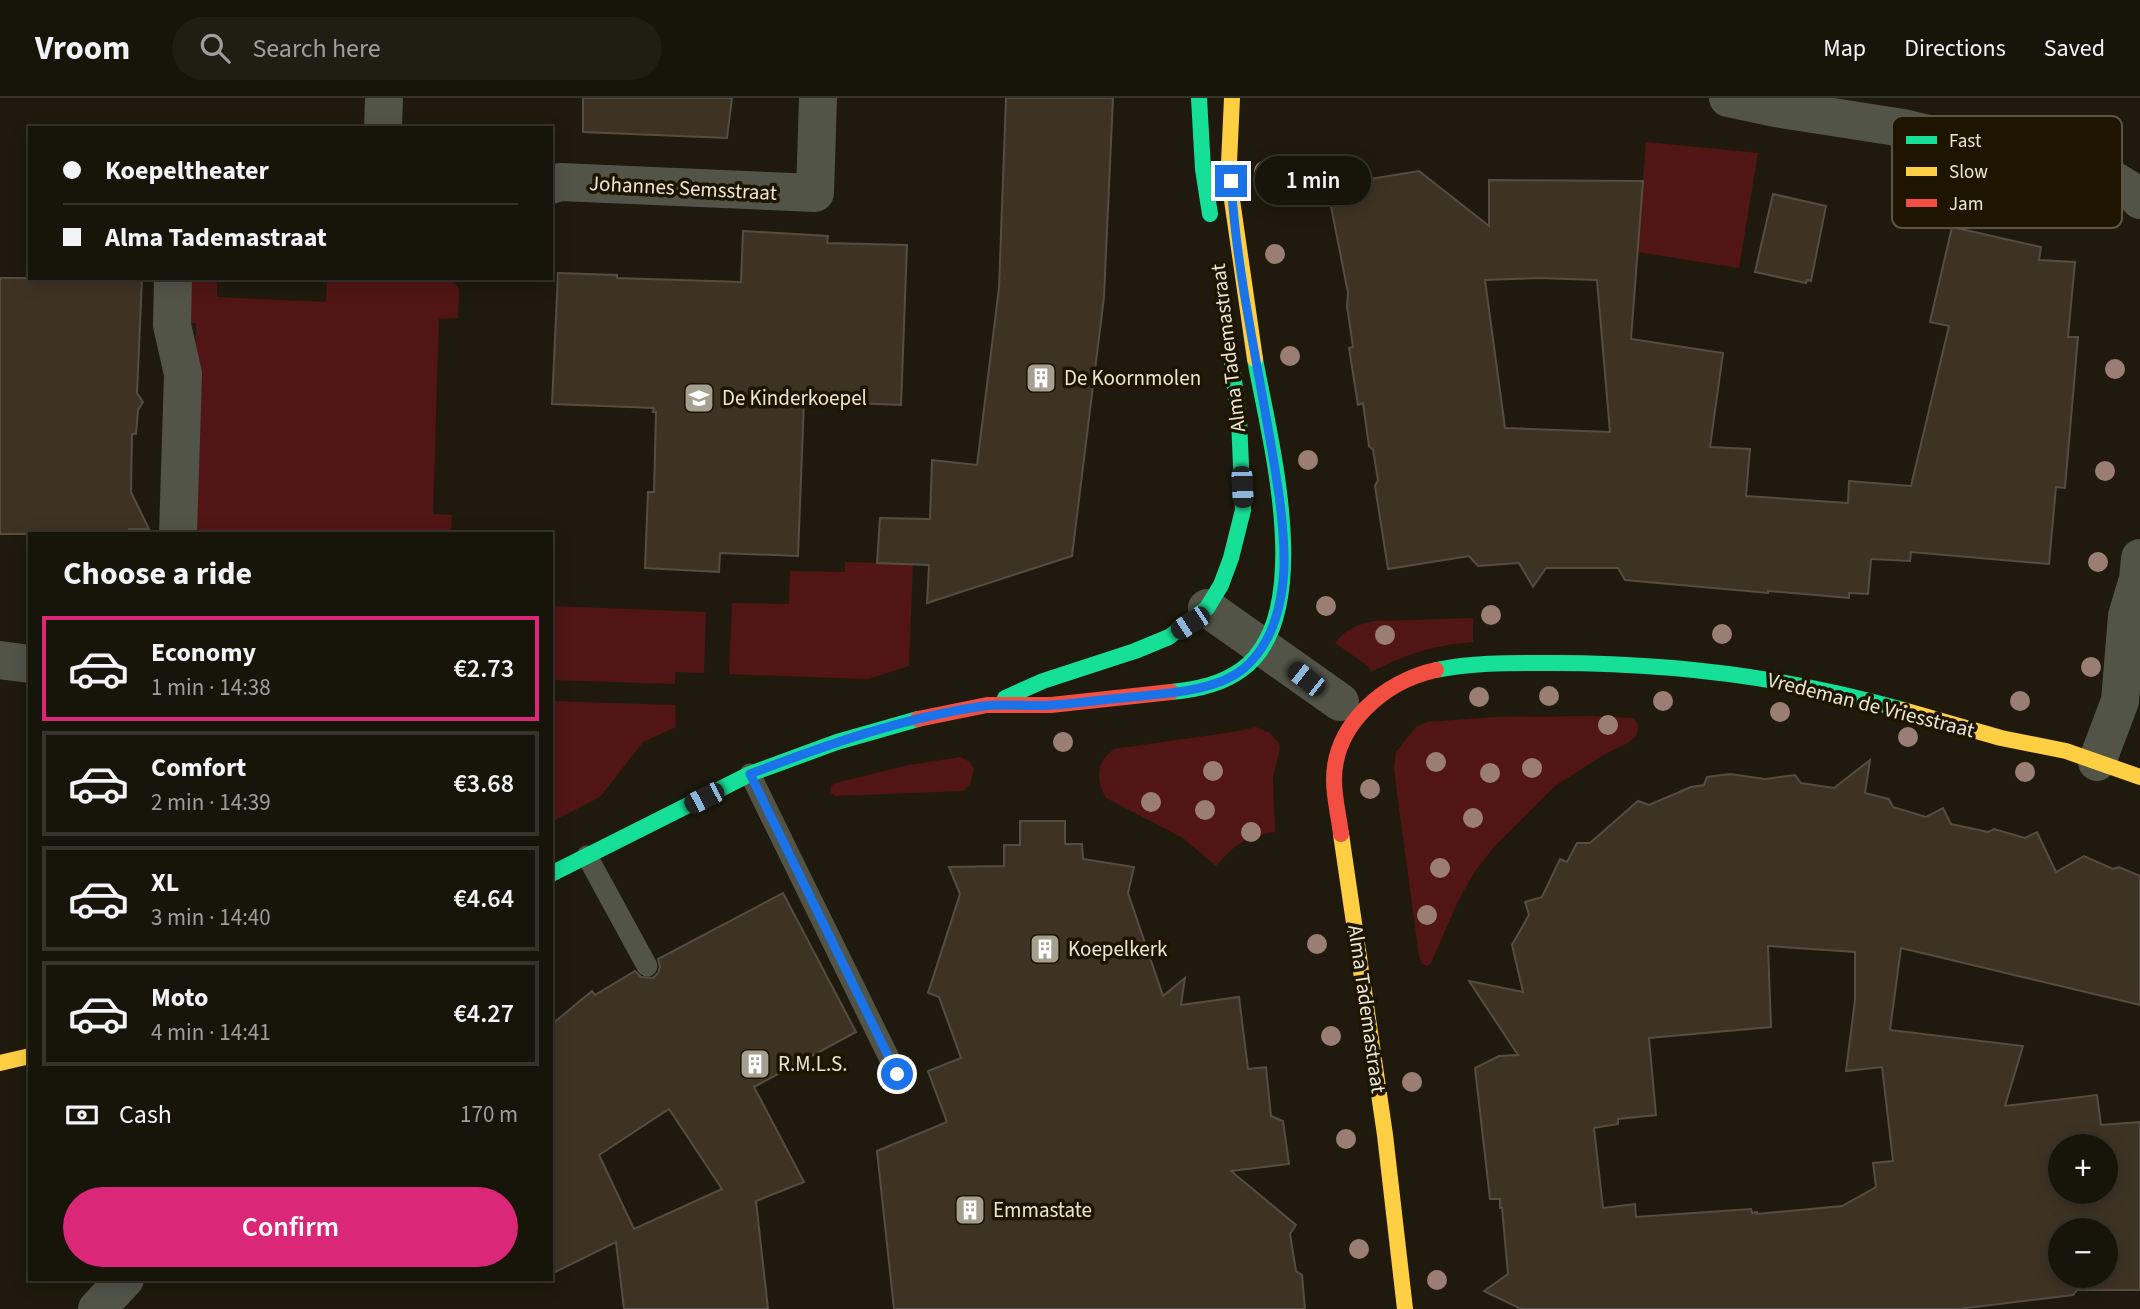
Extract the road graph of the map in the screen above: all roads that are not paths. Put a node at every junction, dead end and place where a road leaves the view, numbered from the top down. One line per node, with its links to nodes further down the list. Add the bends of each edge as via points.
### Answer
1 (384, 98): 6 (street)
2 (818, 98): 8 (street, Johannes Semsstraat, via 815,194)
3 (1199, 98): 11 (street)
4 (1232, 98): 17 (street, Alma Tademastraat, via 1232,200 1281,505 1281,597)
5 (1728, 98): 7 (street)
6 (383, 126)
7 (1892, 126)
8 (553, 184)
9 (2122, 185): 10 (street)
10 (2140, 200)
11 (1213, 231)
12 (173, 280): 14 (street, via 172,324 183,374)
13 (1230, 351): 16 (street, Alma Tademastraat, via 1243,510 1231,558)
14 (178, 532)
15 (2140, 558): 22 (street, via 2127,616 2120,701)
16 (1207, 608): 17 (street); 20 (street, via 1169,636 1135,651)
17 (1263, 648): 20 (street, via 1242,670 1218,682 1181,691 1051,705); 21 (street)
18 (0, 660): 19 (street)
19 (28, 664)
20 (987, 705): 23 (street, via 836,742)
21 (1349, 709): 22 (street, Vredeman de Vriesstraat, via 1435,670 1524,663 1639,663 1803,685); 33 (street, Alma Tademastraat, via 1335,782)
22 (2097, 762): 24 (street, Vredeman de Vriesstraat)
23 (750, 774): 25 (street); 30 (lane)
24 (2140, 777)
25 (587, 856): 26 (street); 27 (lane)
26 (553, 873)
27 (647, 966)
28 (28, 1056): 29 (street)
29 (0, 1063)
30 (897, 1074)
31 (123, 1281): 32 (street)
32 (97, 1309)
33 (1405, 1309)

